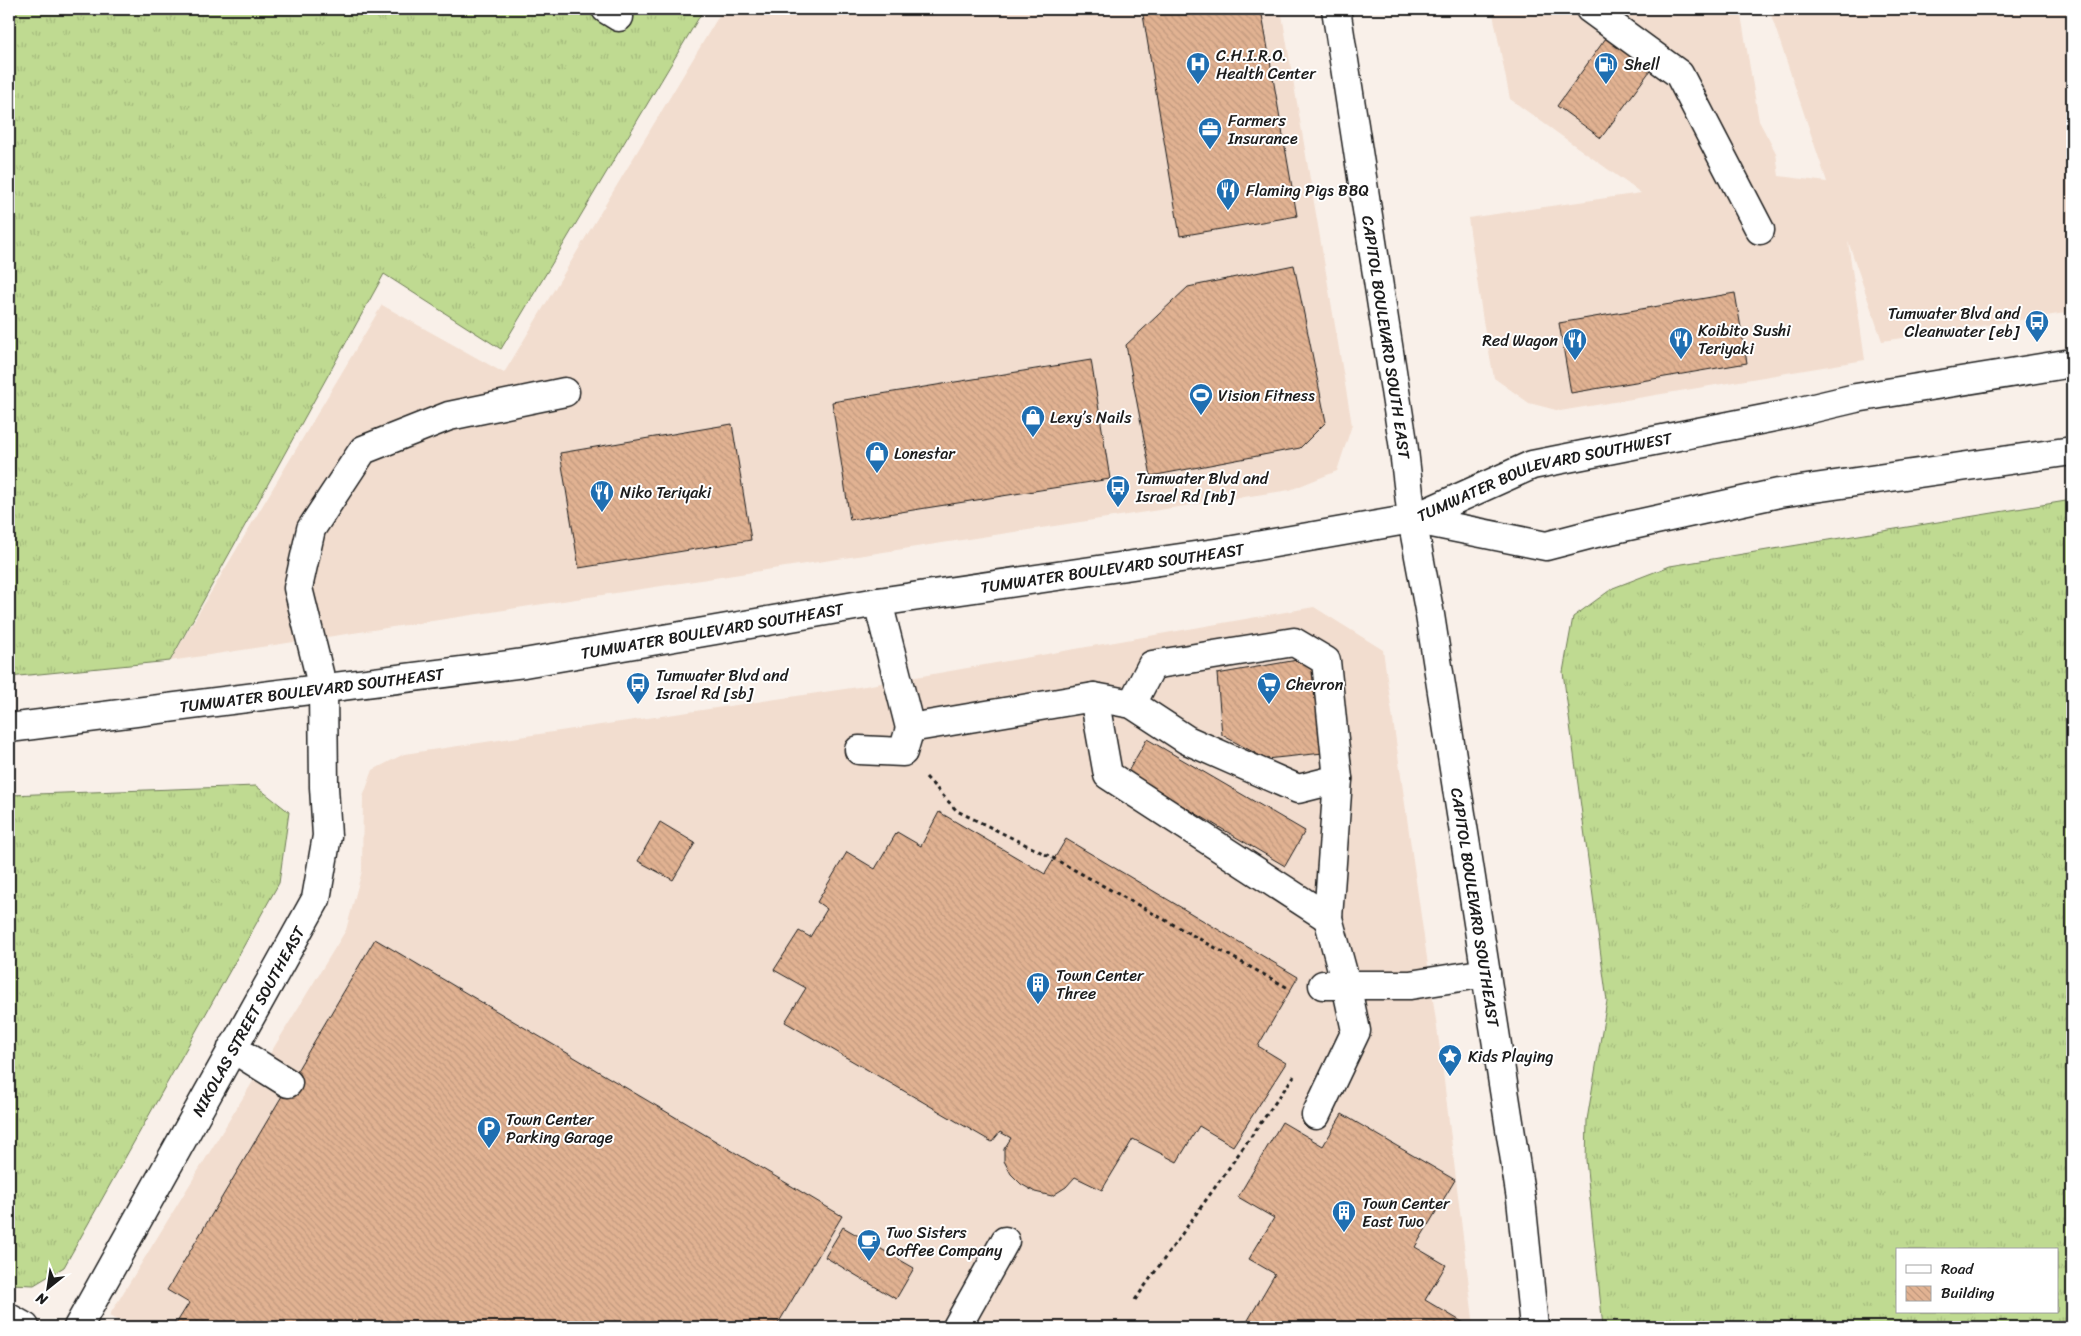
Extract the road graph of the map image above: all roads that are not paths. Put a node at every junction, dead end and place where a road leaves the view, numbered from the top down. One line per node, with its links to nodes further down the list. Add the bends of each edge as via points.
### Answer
1 (1336, 9): 7 (main road, CAPITOL BOULEVARD SOUTH EAST, via 1404,442)
2 (1590, 9): 3 (main road, via 1679,74)
3 (1760, 230)
4 (2072, 363): 7 (main road, TUMWATER BOULEVARD SOUTHWEST, via 1856,398 1532,465)
5 (565, 392): 9 (main road, NIKOLAS STREET SOUTHEAST, via 448,416 363,450 311,529 298,588)
6 (2072, 451): 7 (main road, TUMWATER BOULEVARD SOUTHWEST, via 1780,493 1546,546)
7 (1412, 519): 8 (main road, TUMWATER BOULEVARD SOUTHEAST, via 1222,552); 17 (main road, CAPITOL BOULEVARD SOUTHEAST)
8 (878, 602): 9 (main road, TUMWATER BOULEVARD SOUTHEAST, via 524,663); 13 (main road)
9 (323, 689): 12 (main road, TUMWATER BOULEVARD SOUTHEAST); 19 (main road, NIKOLAS STREET SOUTHEAST, via 327,836 316,899)
10 (1094, 696): 11 (main road); 13 (main road); 16 (main road, via 1108,774)
11 (1132, 704): 15 (main road, via 1187,740 1298,789); 15 (main road, via 1152,665 1294,642 1326,661)
12 (9, 728)
13 (907, 740): 14 (main road)
14 (859, 750)
15 (1338, 779): 16 (main road)
16 (1328, 918): 18 (main road)
17 (1486, 973): 18 (main road, via 1410,985); 27 (main road, CAPITOL BOULEVARD SOUTHEAST, via 1521,1199)
18 (1335, 984): 21 (main road, via 1356,1031)
19 (232, 1048): 20 (main road); 25 (main road, NIKOLAS STREET SOUTHEAST)
20 (288, 1082)
21 (1316, 1115)
22 (1005, 1241): 26 (main road)
23 (9, 1318): 24 (main road)
24 (25, 1327)
25 (78, 1327)
26 (957, 1327)
27 (1534, 1327)

